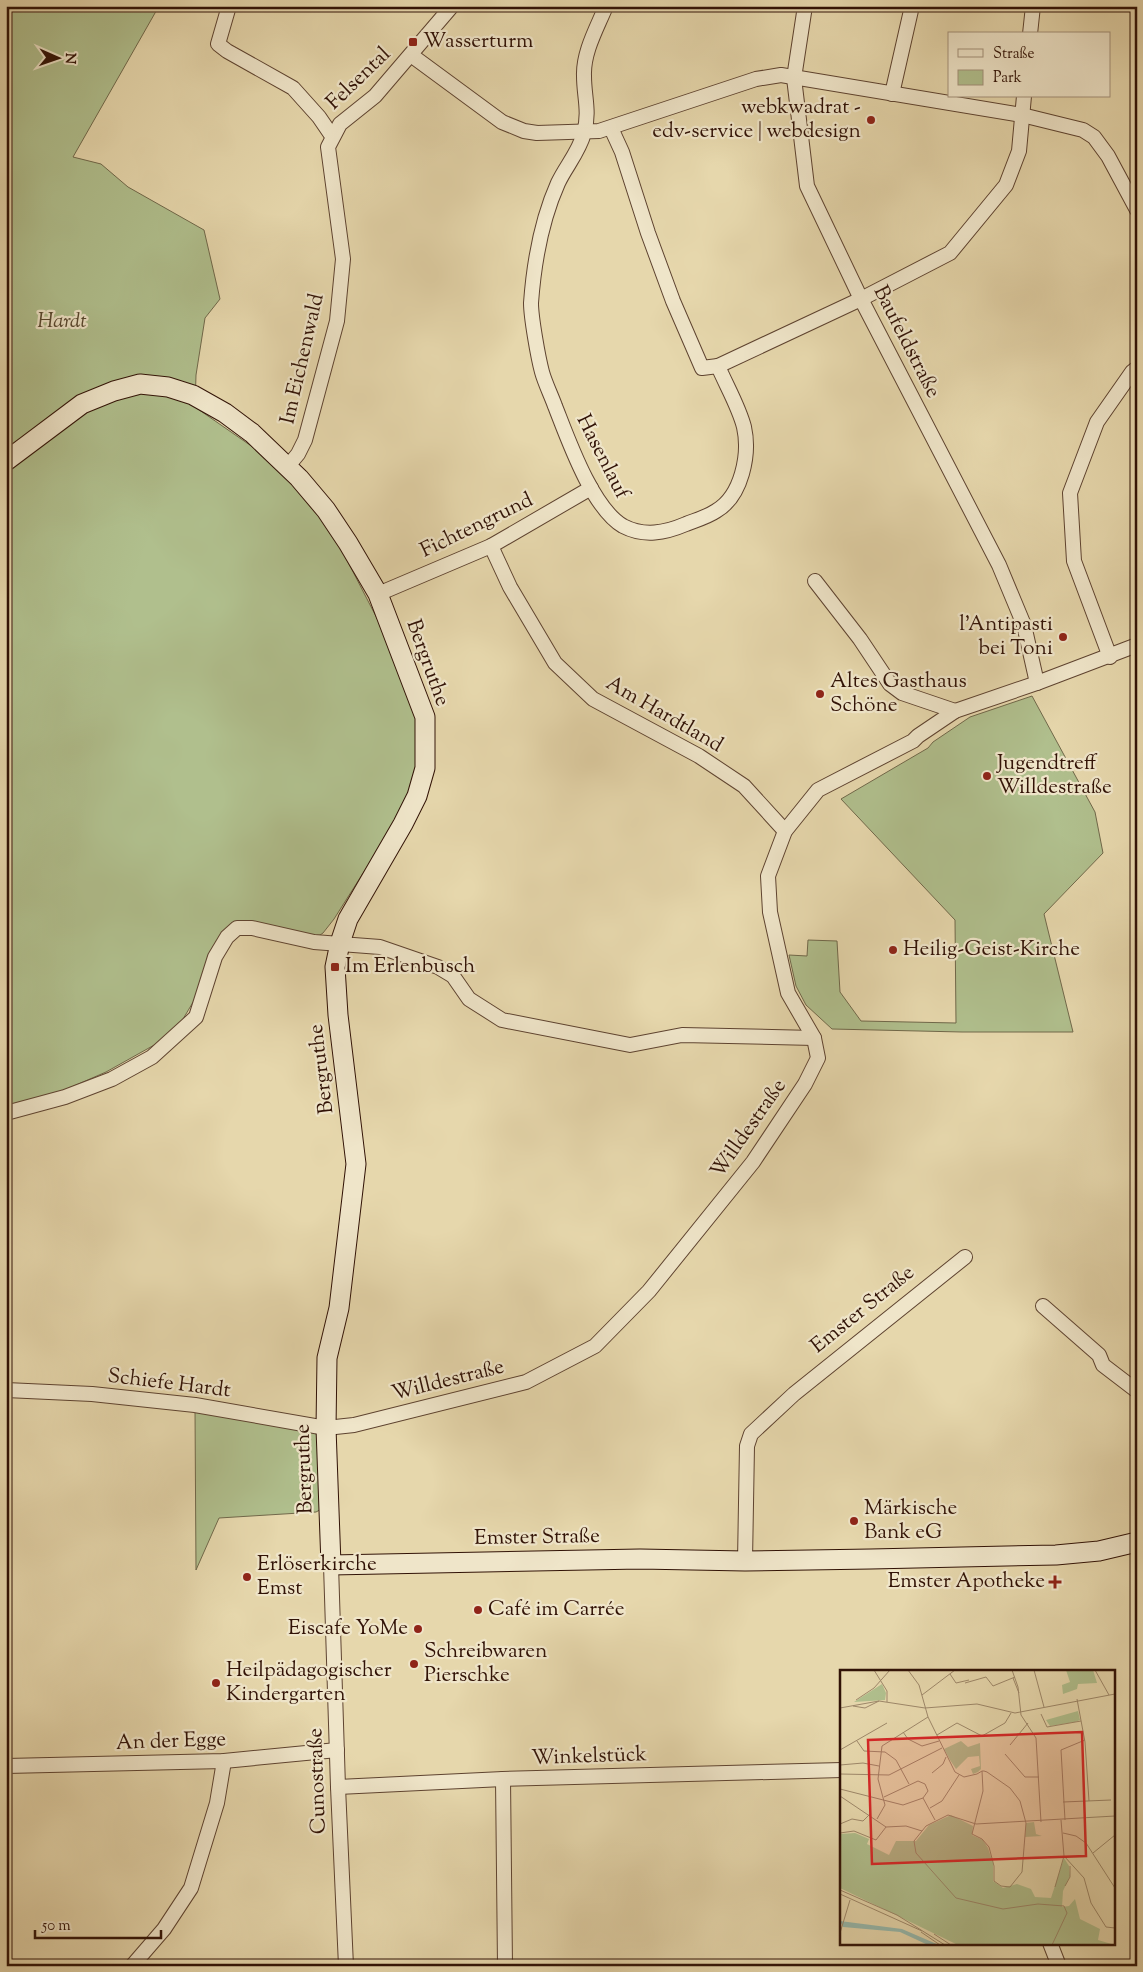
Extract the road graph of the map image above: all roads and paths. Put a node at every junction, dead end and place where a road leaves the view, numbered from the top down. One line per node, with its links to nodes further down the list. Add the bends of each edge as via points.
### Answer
1 (229, 6): 15 (street, via 218,44 293,88 320,117)
2 (452, 6): 8 (street, Felsental)
3 (606, 6): 14 (street, Hasenlauf, via 584,63 588,111)
4 (805, 6): 9 (street, Baufeldstraße)
5 (912, 6): 10 (street)
6 (1032, 6): 7 (street)
7 (1030, 32)
8 (411, 56): 14 (street, via 513,127 537,133); 15 (street, Felsental, via 375,96 340,124)
9 (794, 78): 10 (street); 13 (street, via 756,79); 17 (street, Baufeldstraße, via 807,186)
10 (892, 94): 12 (street)
11 (1024, 98): 12 (street)
12 (1022, 115): 16 (street, via 1083,130 1094,137); 17 (street, via 1019,151 1006,185 950,253)
13 (611, 128): 14 (street); 18 (street, via 673,301 702,368)
14 (584, 132): 22 (street, Hasenlauf, via 578,151 558,185 537,246 531,306 542,372 572,450)
15 (332, 136): 21 (street, Im Eichenwald, via 328,147 343,259 337,321 305,440)
16 (1137, 210)
17 (861, 299): 18 (street); 28 (street, Baufeldstraße, via 999,565 1024,624)
18 (718, 366): 22 (street, Hasenlauf, via 744,426 746,446 736,491 718,511 672,530 653,534 621,525 609,515)
19 (1137, 368): 27 (street, via 1097,422 1070,493 1074,561)
20 (6, 461): 21 (street, Bergruthe, via 82,404 140,384 168,387 193,395 236,421)
21 (288, 466): 25 (street, Bergruthe, via 326,510)
22 (591, 488): 23 (street, Fichtengrund)
23 (491, 546): 25 (street, Fichtengrund); 30 (street, Am Hardtland, via 510,587 555,663 593,700 699,756 744,786)
24 (815, 581): 29 (street, via 890,684 902,693)
25 (378, 594): 31 (street, Bergruthe, via 425,716 425,768 417,796 348,919)
26 (1137, 646): 27 (street, Willdestraße)
27 (1110, 657): 28 (street, Willdestraße)
28 (1037, 683): 29 (street, Willdestraße)
29 (955, 711): 30 (street, Willdestraße, via 913,741 818,790)
30 (785, 831): 32 (street, Willdestraße, via 768,876 770,912 788,993)
31 (340, 943): 32 (street, via 380,948 438,967 453,976 469,999 502,1020 630,1045 682,1035); 33 (street, via 314,942 252,928 237,928 216,957 196,1017 152,1057 112,1079 65,1097); 38 (street, Bergruthe, via 335,985 356,1164 339,1308 327,1358)
32 (814, 1038): 38 (street, Willdestraße, via 818,1058 805,1084 753,1162 649,1291 595,1346 526,1382 354,1425)
33 (6, 1113)
34 (965, 1257): 40 (street, Emster Straße, via 794,1394 751,1434 747,1446)
35 (1043, 1306): 37 (street, via 1100,1355 1103,1365)
36 (6, 1390): 38 (street, Schiefe Hardt, via 92,1394 195,1405)
37 (1137, 1391)
38 (326, 1428): 41 (street, Bergruthe)
39 (1137, 1542): 40 (street, Emster Straße, via 1099,1551 1056,1555)
40 (745, 1561): 41 (street, Emster Straße, via 640,1559)
41 (331, 1565): 42 (street, Cunostraße)
42 (337, 1750): 43 (street, An der Egge); 47 (street, Cunostraße)
43 (224, 1761): 44 (street, An der Egge); 49 (street, via 218,1803 191,1888 164,1928)
44 (6, 1766)
45 (840, 1770): 46 (street, Winkelstück)
46 (503, 1779): 47 (street, Winkelstück); 51 (street)
47 (338, 1786): 50 (street, Cunostraße)
48 (1050, 1944): 52 (street)
49 (132, 1966)
50 (346, 1966)
51 (505, 1966)
52 (1059, 1966)

